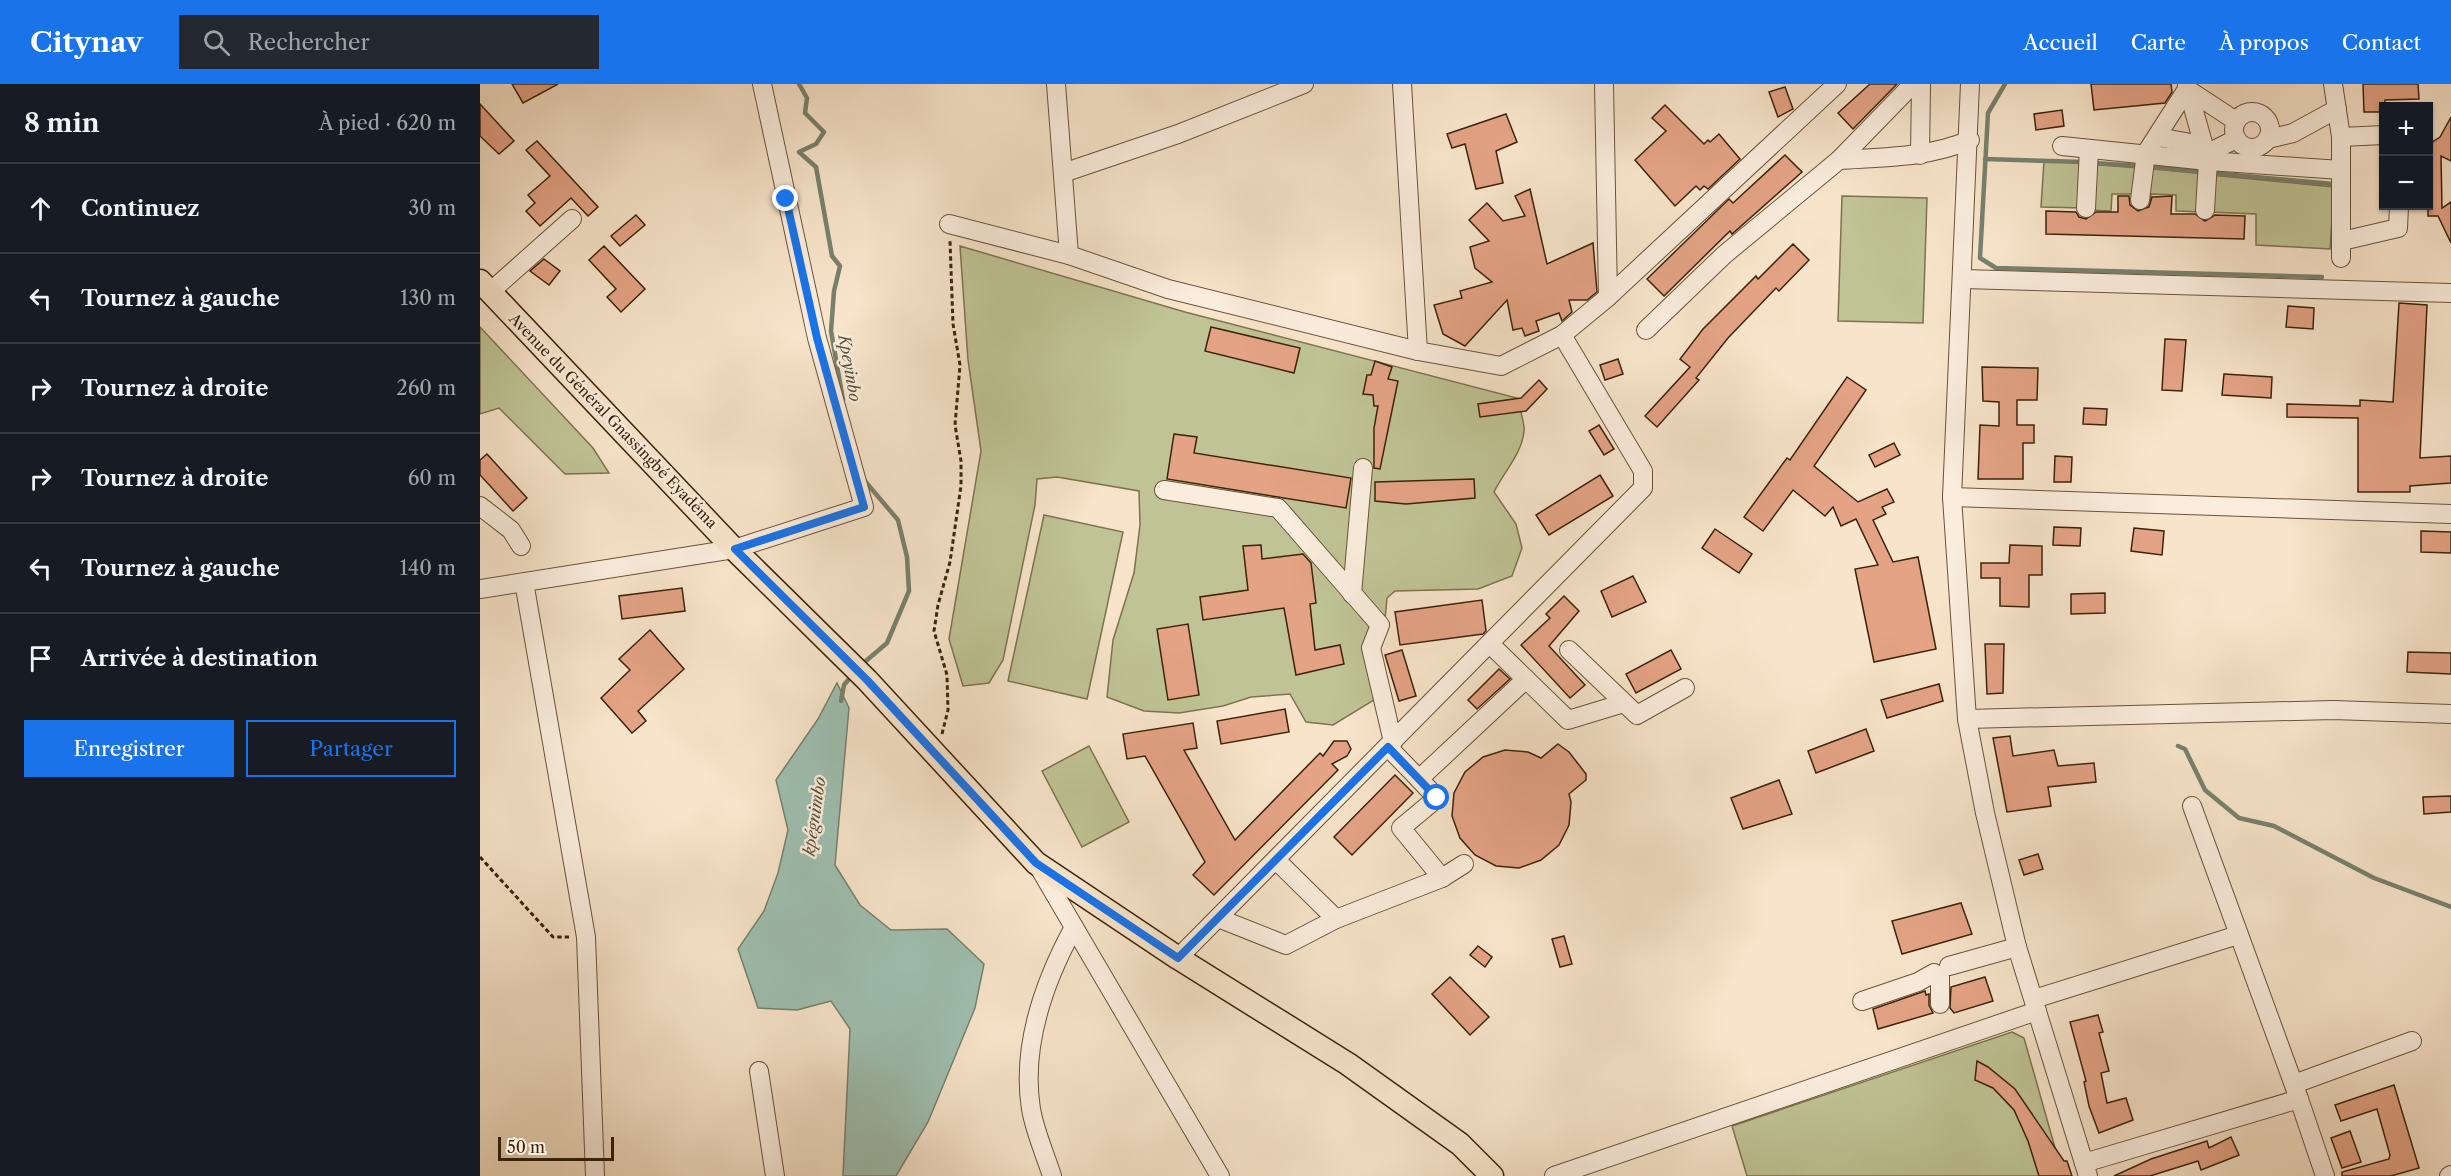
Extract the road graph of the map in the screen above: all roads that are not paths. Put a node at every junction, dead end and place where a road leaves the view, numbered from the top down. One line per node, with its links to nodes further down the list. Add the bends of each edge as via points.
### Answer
1 (762, 84): 47 (street, via 817,338 864,507)
2 (1056, 84): 26 (street)
3 (1304, 84): 26 (street, via 1178,134)
4 (1402, 84): 40 (street)
5 (1604, 84): 37 (street)
6 (1837, 84): 37 (street)
7 (1913, 84): 24 (street)
8 (1921, 84): 22 (street)
9 (1970, 84): 18 (street)
10 (2332, 84): 12 (street)
11 (2187, 87): 13 (street); 15 (street); 23 (street)
12 (2337, 109): 16 (street); 17 (street, via 2293,133)
13 (2236, 130): 17 (street, via 2240,144 2252,148); 17 (street, via 2246,113 2258,113 2270,127); 23 (street)
14 (2379, 135): 16 (street)
15 (2158, 137): 21 (street); 23 (street, via 2191,143)
16 (2341, 137): 25 (street)
17 (2268, 139)
18 (1970, 140): 22 (street); 34 (street)
19 (2062, 146): 20 (street)
20 (2089, 149): 21 (street); 28 (street)
21 (2146, 153): 23 (street); 27 (street)
22 (1920, 155): 24 (street)
23 (2207, 158): 25 (street); 29 (street)
24 (1839, 160): 38 (street, via 1724,255)
25 (2341, 170): 30 (street, via 2341,250 2398,228)
26 (1063, 173): 33 (street)
27 (2140, 200)
28 (2086, 208)
29 (2205, 210)
30 (2399, 210)
31 (572, 219): 35 (street)
32 (949, 224): 33 (street)
33 (1069, 255): 40 (street, via 1168,289)
34 (1964, 279): 36 (street); 43 (street)
35 (485, 286): 47 (main road, Avenue du Général Gnassingbé Eyadéma)
36 (2451, 293)
37 (1608, 297): 39 (street)
38 (1646, 330)
39 (1562, 335): 40 (street, via 1500,366); 51 (street, via 1643,471 1643,488)
40 (1418, 351)
41 (1363, 468): 50 (street)
42 (1164, 490): 50 (street, via 1278,508)
43 (1952, 497): 45 (street); 57 (street)
44 (480, 506): 46 (street, via 511,530)
45 (2451, 514)
46 (521, 546)
47 (735, 549): 48 (street); 62 (main road, Avenue du Général Gnassingbé Eyadéma, via 845,657)
48 (524, 582): 49 (street); 79 (street, via 586,937)
49 (480, 589)
50 (1352, 594): 58 (street, via 1380,625 1371,648)
51 (1490, 644): 53 (street); 58 (street)
52 (1569, 650): 55 (street)
53 (1526, 679): 55 (street, via 1568,720); 59 (street)
54 (1685, 688): 55 (street, via 1637,715)
55 (1624, 703)
56 (2451, 714): 57 (street, via 2333,710)
57 (1967, 719): 69 (street)
58 (1390, 745): 59 (street); 61 (street)
59 (1419, 779): 64 (street, via 1437,798 1401,828)
60 (2192, 806): 68 (street)
61 (1276, 860): 65 (street); 66 (street)
62 (1036, 863): 67 (street); 70 (main road, Avenue du Général Gnassingbé Eyadéma)
63 (1464, 864): 64 (street)
64 (1443, 878): 66 (street)
65 (1218, 918): 66 (street, via 1286,945); 70 (street)
66 (1336, 919)
67 (1074, 927): 81 (street, via 1057,958 1037,1016 1028,1064 1031,1110); 82 (street)
68 (2238, 935): 74 (street); 77 (street)
69 (2017, 947): 71 (street); 74 (street)
70 (1178, 958): 83 (main road, Avenue du Général Gnassingbé Eyadéma, via 1357,1070 1460,1144)
71 (1941, 972): 72 (street); 73 (street)
72 (1862, 1001)
73 (1940, 1004)
74 (2036, 1005): 78 (street); 84 (street)
75 (2412, 1041): 77 (street)
76 (759, 1071): 80 (street)
77 (2297, 1091): 78 (street); 85 (street)
78 (2086, 1169)
79 (595, 1176)
80 (775, 1176)
81 (1052, 1176)
82 (1220, 1176)
83 (1492, 1176)
84 (1554, 1176)
85 (2325, 1176)

